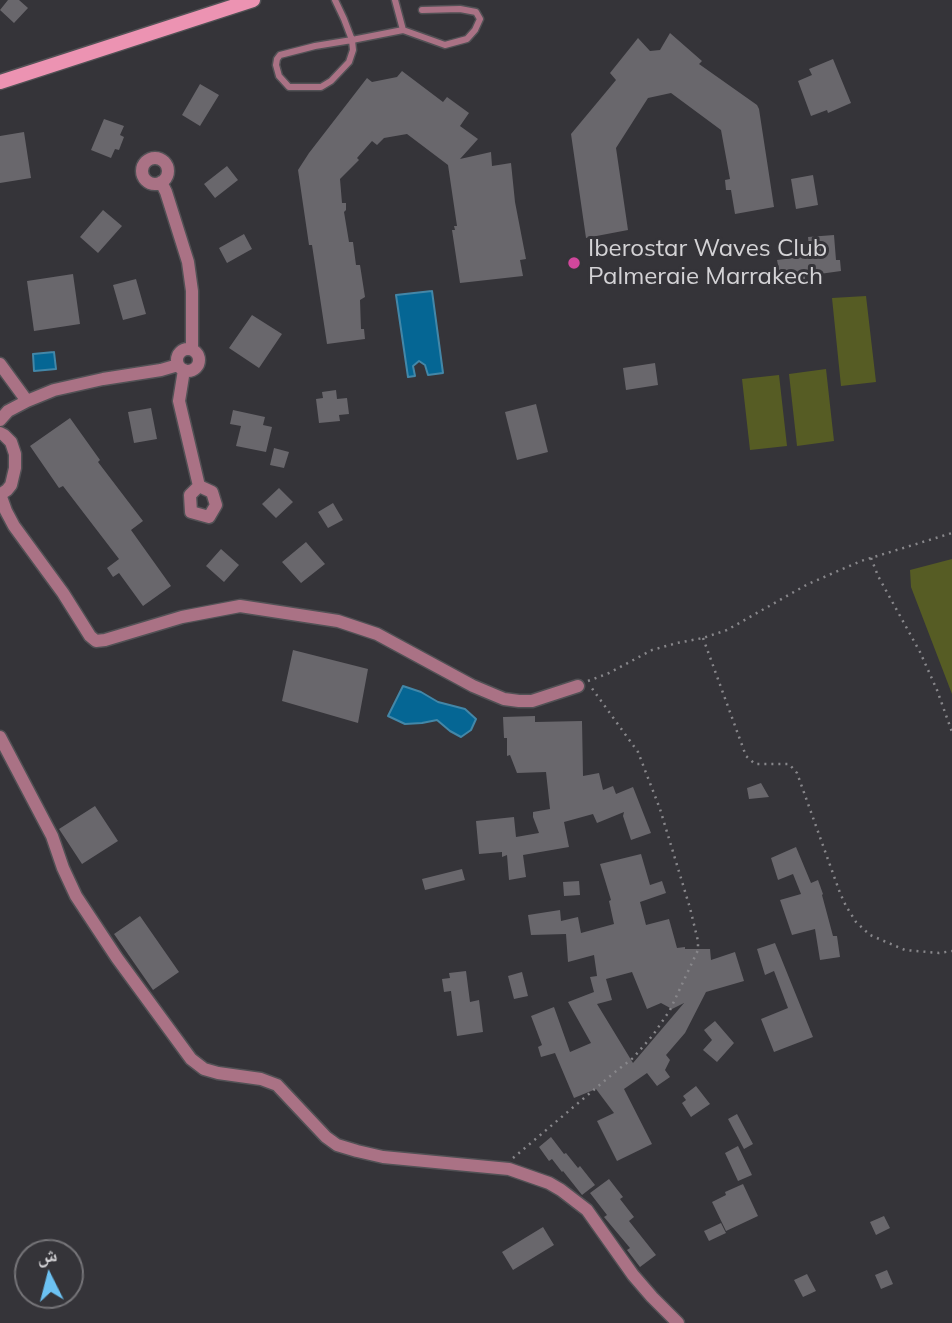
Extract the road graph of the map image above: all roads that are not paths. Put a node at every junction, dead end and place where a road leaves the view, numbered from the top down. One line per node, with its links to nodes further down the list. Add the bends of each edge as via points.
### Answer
1 (253, 0): 7 (street)
2 (335, 0): 6 (lane)
3 (395, 0): 5 (lane)
4 (422, 10): 5 (lane, via 460,9 476,12 480,19 467,39 445,45)
5 (403, 30): 6 (lane)
6 (352, 40): 6 (lane, via 280,55 276,65 279,76 289,87 321,86 349,62)
7 (0, 82)
8 (161, 182): 9 (street, via 188,262)
9 (192, 349): 11 (street, via 177,356); 11 (street, via 199,363 193,370)
10 (0, 364): 12 (street)
11 (181, 368): 12 (street, via 103,379); 15 (street, via 179,401)
12 (27, 401): 13 (street)
13 (0, 420)
14 (0, 433): 16 (street, via 15,454 11,485)
15 (199, 486)
16 (1, 494): 17 (street, via 14,526 96,641 240,606 338,621 377,634 504,699 532,701)
17 (579, 686)
18 (0, 737): 19 (street, via 52,836 76,896 191,1059 204,1069 277,1086 326,1137 357,1152 509,1169 550,1184 587,1210 633,1275)
19 (678, 1323)

